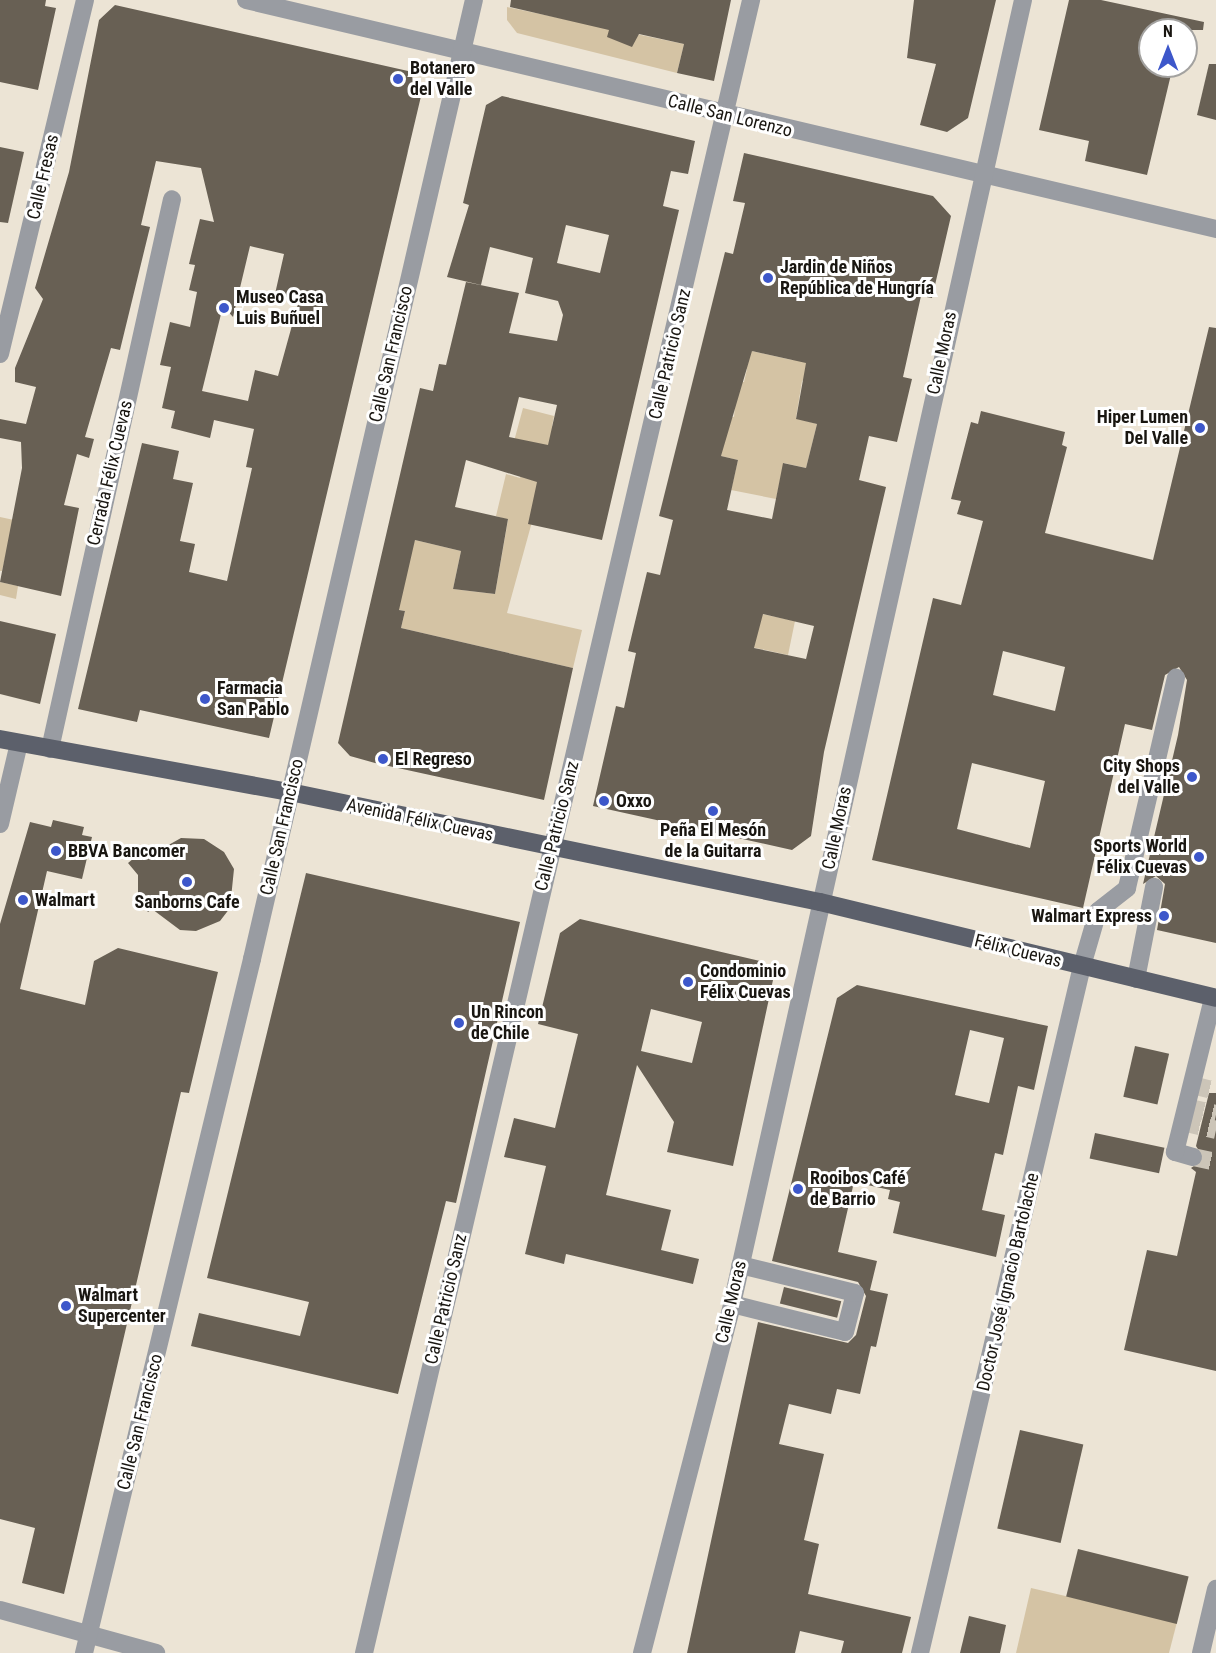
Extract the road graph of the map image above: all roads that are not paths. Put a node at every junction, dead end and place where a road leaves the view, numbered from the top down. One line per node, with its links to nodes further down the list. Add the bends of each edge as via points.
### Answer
1 (85, 0): 11 (street, Calle Fresas)
2 (246, 0): 6 (street, Calle San Lorenzo)
3 (474, 0): 6 (street, Calle San Francisco)
4 (752, 0): 7 (street, Calle Patricio Sanz)
5 (1023, 0): 8 (street, Calle Moras)
6 (462, 49): 7 (street, Calle San Lorenzo); 17 (street, Calle San Francisco)
7 (726, 116): 8 (street, Calle San Lorenzo); 19 (street, Calle Patricio Sanz)
8 (981, 175): 10 (street, Calle San Lorenzo); 21 (street, Calle Moras)
9 (172, 199): 16 (street, Cerrada Félix Cuevas)
10 (1216, 229)
11 (7, 301): 12 (street, Calle Fresas)
12 (0, 354)
13 (1176, 678): 22 (street, Doctor José Ignacio Bartolache, via 1127,888 1098,911)
14 (0, 739): 15 (main road)
15 (20, 743): 16 (main road, Avenida Félix Cuevas); 18 (street)
16 (50, 749): 17 (main road, Avenida Félix Cuevas)
17 (290, 792): 19 (main road, Avenida Félix Cuevas); 30 (street, Calle San Francisco)
18 (0, 824)
19 (553, 847): 21 (main road, Avenida Félix Cuevas); 33 (street, Calle Patricio Sanz)
20 (1154, 887): 23 (street)
21 (820, 903): 22 (main road, Félix Cuevas); 26 (street, Calle Moras)
22 (1082, 966): 23 (main road, Félix Cuevas); 35 (street, Doctor José Ignacio Bartolache)
23 (1136, 979): 24 (main road, Félix Cuevas)
24 (1215, 998): 25 (street, via 1175,1152)
25 (1193, 1156)
26 (740, 1265): 27 (street, Calle Moras); 27 (street, via 855,1293 845,1332)
27 (732, 1304): 34 (street, Calle Moras)
28 (1216, 1589): 36 (street)
29 (0, 1610): 30 (street)
30 (89, 1633): 31 (street, Calle San Francisco); 32 (street)
31 (84, 1653)
32 (156, 1653)
33 (364, 1653)
34 (642, 1653)
35 (920, 1653)
36 (1201, 1653)

